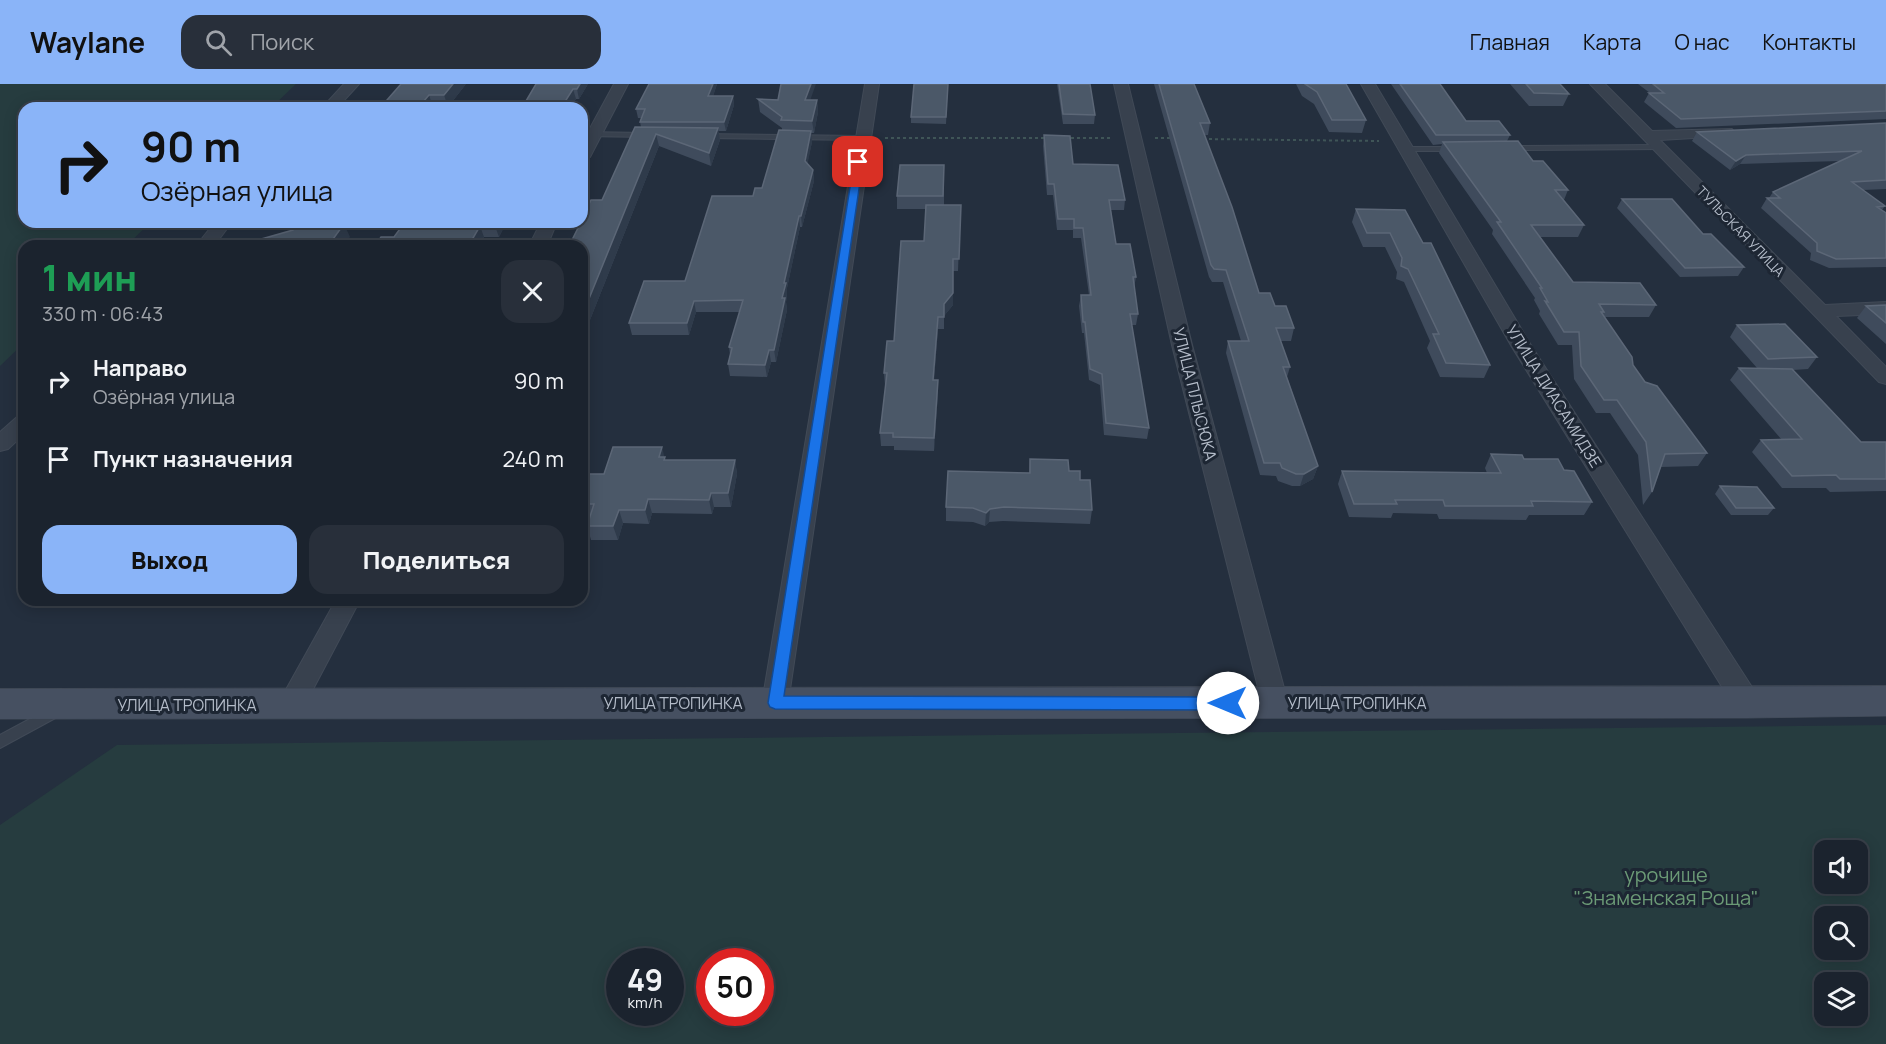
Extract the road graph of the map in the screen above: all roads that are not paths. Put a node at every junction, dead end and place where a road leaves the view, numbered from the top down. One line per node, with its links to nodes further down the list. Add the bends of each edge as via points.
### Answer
1 (352, 84): 7 (street)
2 (621, 84): 9 (street)
3 (872, 84): 12 (street)
4 (1122, 84): 27 (street, УЛИЦА ПЛЫСЮКА, via 1182,345)
5 (1368, 84): 16 (street, УЛИЦА ДИАСАМИДЗЕ)
6 (1597, 84): 13 (street, ТУЛЬСКАЯ УЛИЦА)
7 (335, 102)
8 (1743, 131): 13 (street)
9 (588, 134): 10 (lane)
10 (660, 135)
11 (693, 136): 12 (lane)
12 (862, 138): 26 (street)
13 (1654, 141): 15 (lane); 20 (street, ТУЛЬСКАЯ УЛИЦА)
14 (1468, 148): 16 (lane)
15 (1504, 148)
16 (1408, 149): 30 (street, УЛИЦА ДИАСАМИДЗЕ, via 1522,347)
17 (219, 228): 18 (street)
18 (210, 240)
19 (1886, 308): 20 (street)
20 (1819, 311): 21 (street, ТУЛЬСКАЯ УЛИЦА)
21 (1886, 378)
22 (18, 428): 23 (street)
23 (0, 444)
24 (345, 606): 29 (street)
25 (1886, 700): 30 (main road, УЛИЦА ТРОПИНКА)
26 (775, 703): 27 (main road, УЛИЦА ТРОПИНКА); 29 (main road, УЛИЦА ТРОПИНКА)
27 (1275, 703): 30 (main road, УЛИЦА ТРОПИНКА)
28 (0, 704): 31 (main road, УЛИЦА ТРОПИНКА)
29 (291, 704): 31 (main road, УЛИЦА ТРОПИНКА)
30 (1747, 704)
31 (66, 705): 32 (lane)
32 (0, 742)

